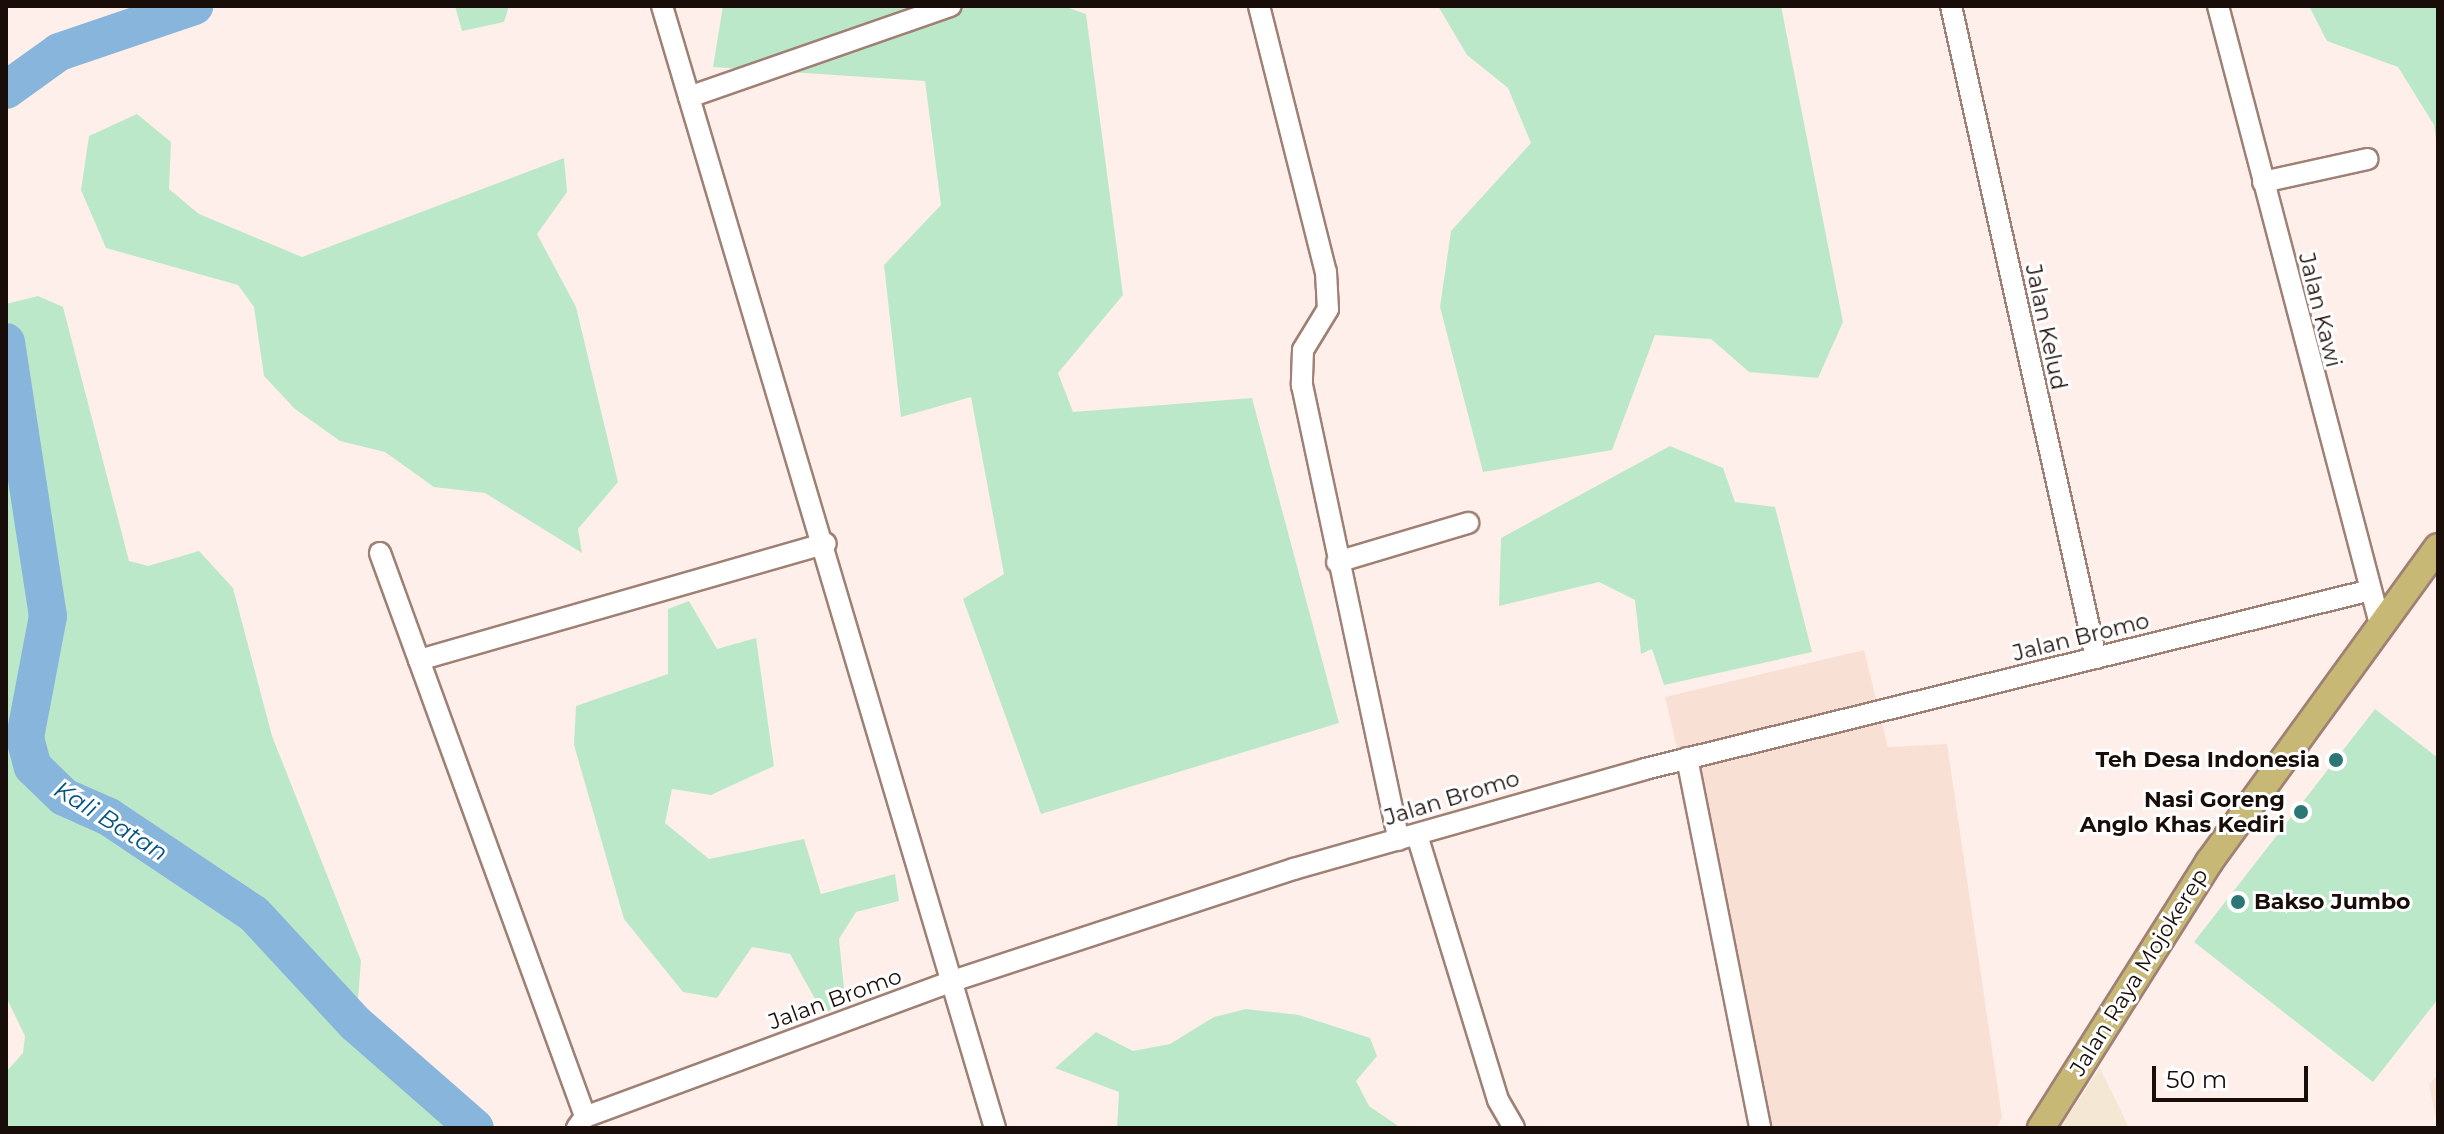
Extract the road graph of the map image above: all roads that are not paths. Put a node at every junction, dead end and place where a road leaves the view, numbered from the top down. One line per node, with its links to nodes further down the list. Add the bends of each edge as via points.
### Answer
1 (662, 6): 6 (street)
2 (951, 6): 6 (street)
3 (1259, 6): 13 (street, via 1326,272 1328,309 1300,366)
4 (1951, 6): 16 (street, Jalan Kelud)
5 (2218, 6): 8 (street, Jalan Kawi)
6 (689, 97): 10 (street)
7 (2368, 159): 8 (street)
8 (2263, 182): 14 (street, Jalan Kawi)
9 (1468, 523): 13 (street)
10 (826, 543): 17 (street); 20 (street)
11 (2438, 547): 15 (main road, Jalan Raya Mojokerep)
12 (380, 553): 17 (street)
13 (1337, 562): 19 (street)
14 (2367, 591): 15 (street, Jalan Kawi); 16 (street, Jalan Bromo)
15 (2380, 624): 25 (main road, Jalan Raya Mojokerep, via 2209,862)
16 (2096, 658): 18 (street, Jalan Bromo)
17 (419, 660): 21 (street)
18 (1687, 758): 19 (street, Jalan Bromo); 24 (street)
19 (1408, 838): 20 (street, Jalan Bromo); 23 (street, via 1498,1100)
20 (950, 982): 21 (street, Jalan Bromo); 22 (street)
21 (581, 1122)
22 (995, 1128)
23 (1514, 1128)
24 (1760, 1128)
25 (2041, 1128)

